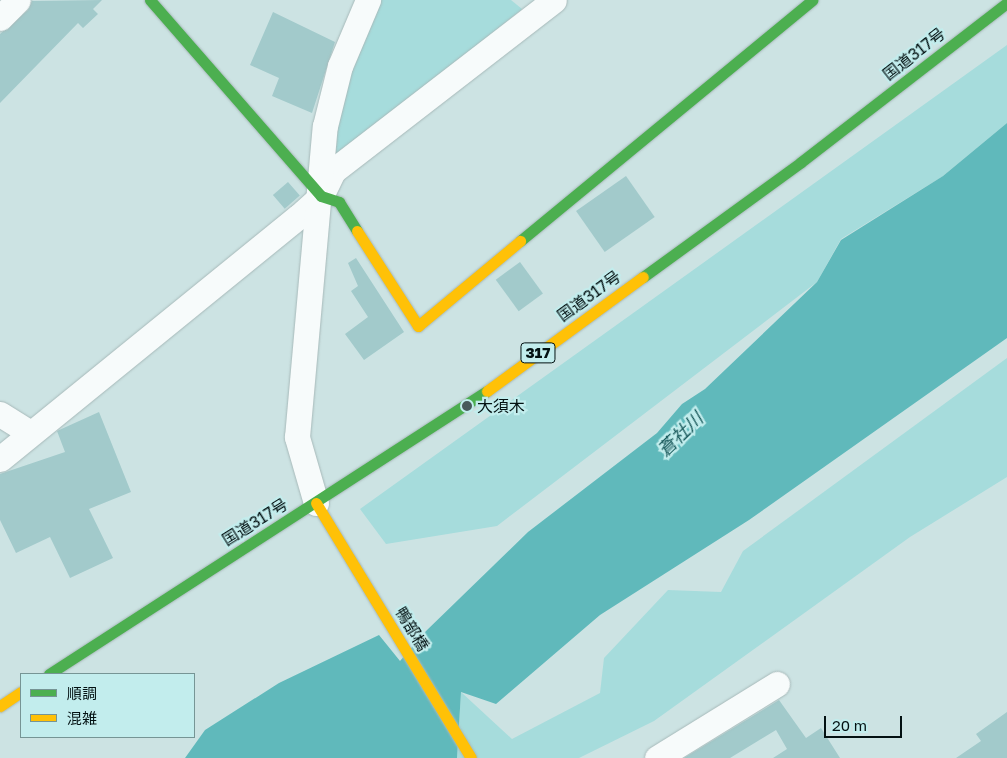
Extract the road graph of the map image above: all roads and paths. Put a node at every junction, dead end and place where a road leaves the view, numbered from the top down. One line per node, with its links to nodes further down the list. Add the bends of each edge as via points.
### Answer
1 (18, 0): 7 (street)
2 (150, 0): 8 (main road)
3 (368, 0): 8 (street, via 340,66 327,117)
4 (554, 0): 8 (street, via 333,171)
5 (812, 0): 8 (main road, via 418,326 339,202)
6 (1007, 3): 12 (main road, 国道317号 / 317, via 801,162)
7 (0, 18)
8 (321, 196): 10 (street, via 126,360); 12 (street, via 297,437)
9 (0, 414): 10 (street)
10 (30, 432): 11 (street)
11 (0, 459)
12 (320, 510): 13 (main road, 国道317号 / 317); 17 (main road, 鴨部橋)
13 (51, 673)
14 (777, 684): 18 (street)
15 (20, 693): 16 (main road)
16 (0, 706)
17 (471, 758)
18 (657, 758)

